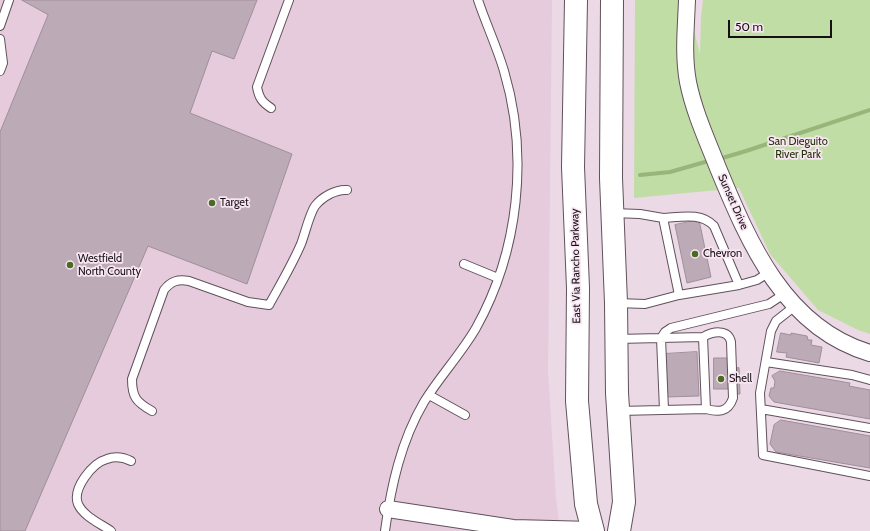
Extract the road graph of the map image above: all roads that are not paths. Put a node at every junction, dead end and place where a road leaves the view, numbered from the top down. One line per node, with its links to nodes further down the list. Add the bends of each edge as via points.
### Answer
1 (9, 0): 9 (lane)
2 (289, 0): 12 (lane, via 257,88 259,97)
3 (478, 0): 18 (lane, via 504,71 517,141 517,198 507,250)
4 (564, 0): 8 (main road)
5 (576, 0): 8 (main road, East Via Rancho Parkway)
6 (612, 0): 14 (main road)
7 (687, 0): 17 (street, Sunset Drive, via 685,47 692,100 744,228)
8 (576, 25): 43 (main road, East Via Rancho Parkway, via 573,167 578,288 577,401 586,504)
9 (0, 26)
10 (0, 39): 11 (lane, via 3,63)
11 (0, 71)
12 (271, 108)
13 (347, 190): 33 (lane, via 339,190 328,195 315,207 300,245 269,305 248,302 189,281 174,281 168,284 132,379 137,401)
14 (612, 213): 15 (lane); 22 (main road)
15 (663, 218): 19 (lane, via 700,217 709,220 714,226); 21 (lane)
16 (464, 264): 18 (lane)
17 (768, 273): 19 (lane, via 757,280); 20 (street, Sunset Drive)
18 (498, 278): 30 (lane, via 474,332)
19 (739, 285): 21 (lane)
20 (784, 294): 23 (street, Sunset Drive); 25 (lane, via 769,304 671,328)
21 (679, 296): 22 (lane, via 645,304)
22 (616, 303): 26 (main road)
23 (795, 306): 27 (street, Sunset Drive, via 830,335 854,348); 28 (lane, via 773,326)
24 (703, 337): 25 (lane); 31 (lane); 31 (lane, via 722,333 729,337 731,342 731,404 715,412)
25 (661, 338): 26 (lane); 34 (lane)
26 (616, 339): 35 (main road)
27 (870, 353)
28 (766, 362): 29 (lane); 32 (lane, via 760,393)
29 (870, 380)
30 (430, 395): 36 (lane); 40 (lane, via 404,445)
31 (706, 409): 34 (lane)
32 (761, 409): 37 (lane); 39 (lane, via 763,455)
33 (152, 410)
34 (664, 410): 35 (lane)
35 (618, 411): 44 (main road, via 624,502)
36 (465, 415)
37 (870, 428)
38 (130, 461): 41 (lane, via 120,457 105,459 92,469 78,488 76,497 82,510)
39 (870, 476)
40 (388, 509): 42 (lane); 43 (street, via 513,528)
41 (111, 531)
42 (385, 531)
43 (598, 531)
44 (619, 531)

